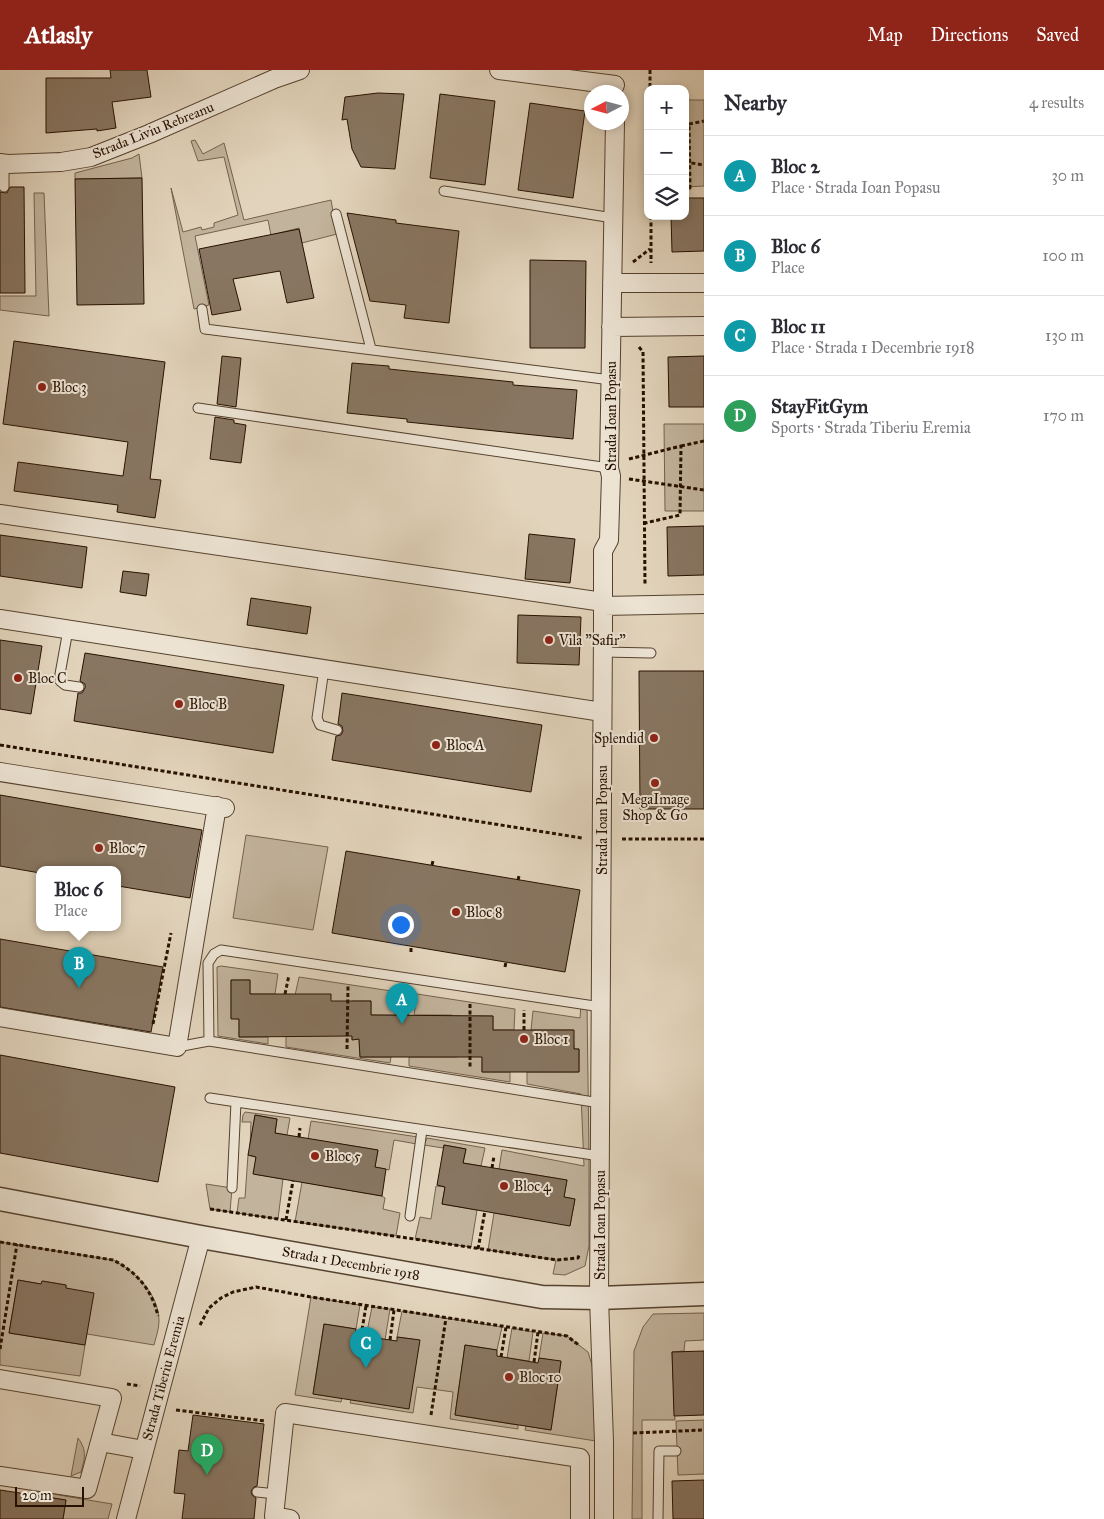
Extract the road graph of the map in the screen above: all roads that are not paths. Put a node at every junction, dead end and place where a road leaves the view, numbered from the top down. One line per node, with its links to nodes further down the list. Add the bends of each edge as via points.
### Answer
1 (300, 70): 6 (street, Strada Liviu Rebreanu, via 91,157 61,162)
2 (499, 70): 3 (street)
3 (528, 72): 4 (street)
4 (615, 83)
5 (615, 130): 10 (street, Strada Ioan Popasu)
6 (2, 163): 7 (lane)
7 (4, 187)
8 (444, 191): 10 (lane)
9 (336, 214): 16 (lane)
10 (613, 218): 11 (street, Strada Ioan Popasu)
11 (612, 283): 12 (street); 15 (street, Strada Ioan Popasu)
12 (704, 283)
13 (202, 309): 16 (lane, via 206,329)
14 (704, 326): 15 (street)
15 (611, 327): 17 (street, Strada Ioan Popasu)
16 (371, 350): 17 (lane)
17 (611, 380): 19 (street, Strada Ioan Popasu)
18 (198, 408): 19 (lane)
19 (610, 470): 21 (street, Strada Ioan Popasu, via 609,540 603,551)
20 (0, 514): 21 (street)
21 (603, 604): 22 (street); 25 (street, Strada Ioan Popasu)
22 (704, 604)
23 (0, 620): 24 (street)
24 (68, 630): 27 (street); 28 (lane, via 60,681)
25 (603, 652): 26 (lane); 29 (street, Strada Ioan Popasu)
26 (651, 653)
27 (324, 669): 29 (street); 30 (lane, via 317,718 320,725)
28 (80, 687)
29 (602, 712): 32 (street, Strada Ioan Popasu, via 594,839)
30 (337, 730)
31 (0, 772): 35 (street, via 221,807)
32 (601, 1007): 34 (lane, via 221,950 208,964); 38 (street, Strada Ioan Popasu)
33 (0, 1017): 35 (street)
34 (209, 1041): 35 (lane); 38 (lane)
35 (177, 1048)
36 (210, 1098): 37 (lane)
37 (236, 1102): 39 (lane); 41 (lane)
38 (600, 1103): 40 (street, Strada Ioan Popasu)
39 (422, 1130): 40 (lane); 43 (lane)
40 (600, 1156): 46 (street, Strada Ioan Popasu)
41 (232, 1188)
42 (0, 1199): 44 (street, Strada 1 Decembrie 1918)
43 (410, 1216)
44 (200, 1237): 46 (street, Strada 1 Decembrie 1918, via 542,1297); 49 (street, Strada Tiberiu Eremia)
45 (704, 1294): 46 (street, Strada 1 Decembrie 1918)
46 (600, 1298): 57 (street, Strada Ioan Popasu)
47 (0, 1379): 48 (street, via 112,1398)
48 (100, 1442): 49 (street); 51 (street, via 87,1489)
49 (144, 1450): 54 (street, Strada Tiberiu Eremia)
50 (676, 1451): 58 (lane, via 659,1451)
51 (0, 1476)
52 (257, 1492): 53 (lane)
53 (276, 1494): 55 (street, via 274,1516); 56 (street, via 285,1413 580,1458)
54 (126, 1519)
55 (290, 1519)
56 (580, 1519)
57 (604, 1519)
58 (658, 1519)

